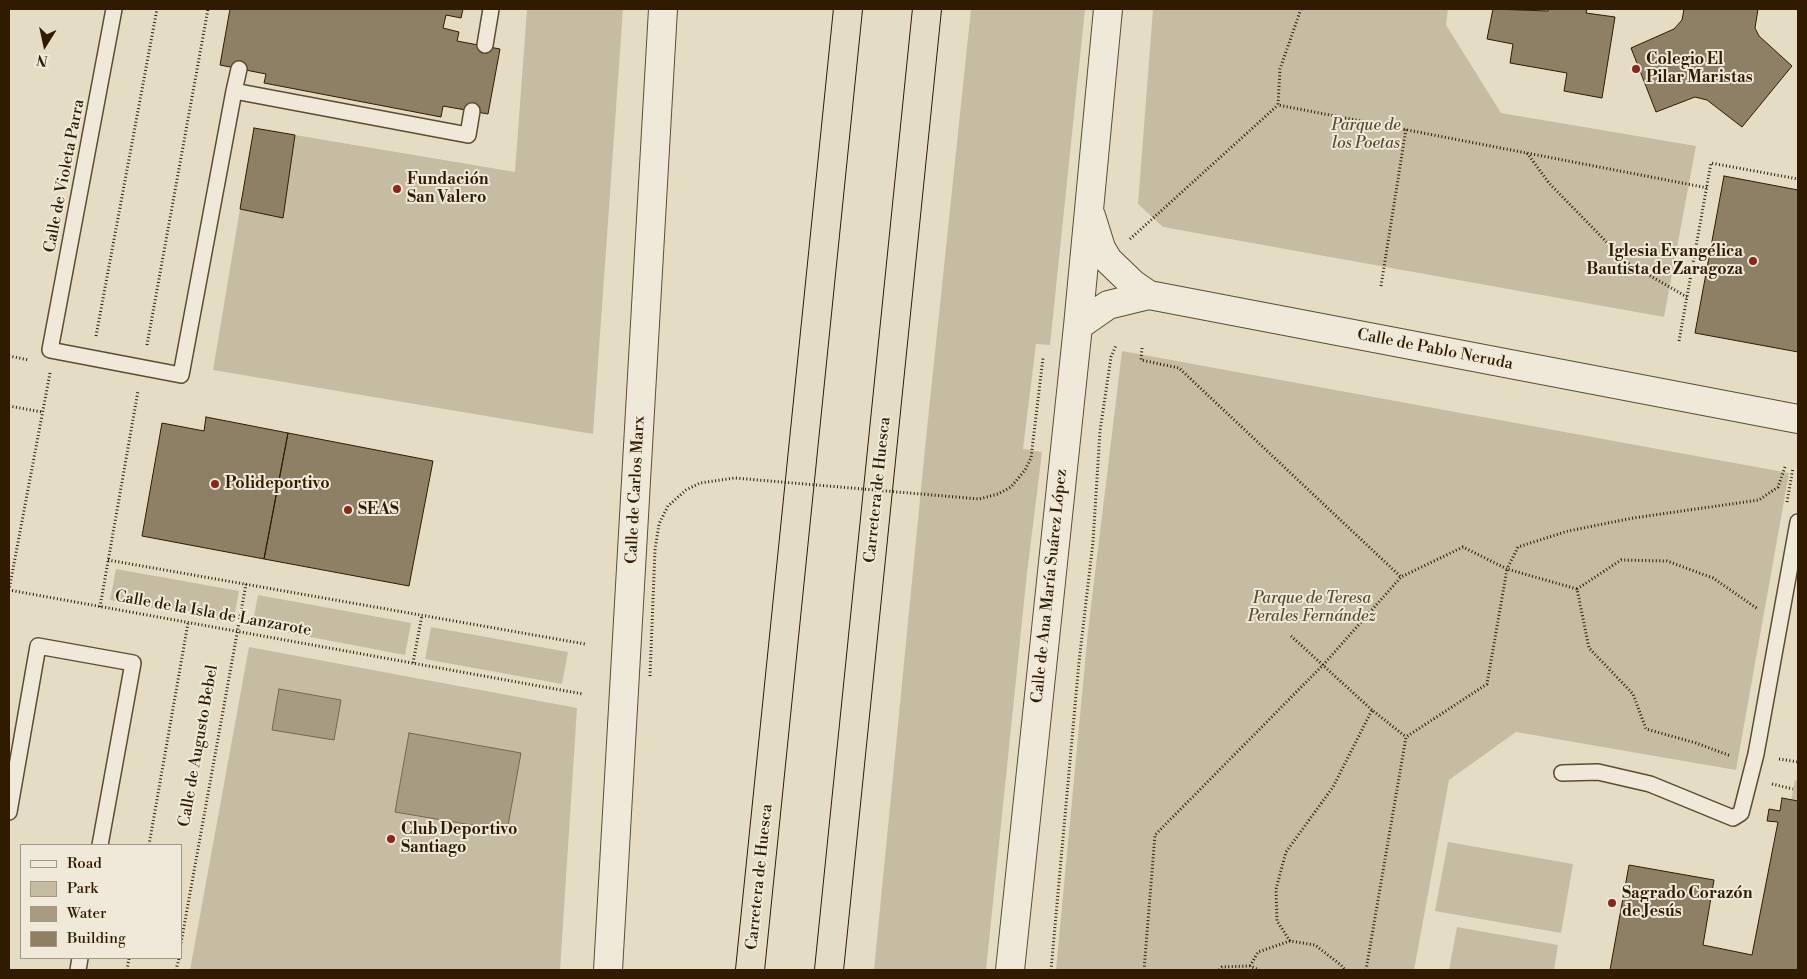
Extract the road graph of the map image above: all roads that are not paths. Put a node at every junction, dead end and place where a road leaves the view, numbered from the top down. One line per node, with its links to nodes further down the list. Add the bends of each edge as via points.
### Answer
1 (114, 9): 9 (lane, Calle de Violeta Parra, via 50,350 181,375)
2 (491, 9): 7 (lane)
3 (663, 9): 19 (street, Calle de Carlos Marx)
4 (848, 9): 20 (highway, Carretera de Huesca)
5 (927, 9): 21 (highway, Carretera de Huesca)
6 (1108, 9): 11 (street, Calle de Ana María Suárez López)
7 (485, 45)
8 (238, 69): 9 (lane)
9 (234, 91): 10 (lane, via 468,134)
10 (472, 112)
11 (1088, 202): 12 (street, Calle de Ana María Suárez López, via 1101,248 1108,260); 13 (street, Calle de Ana María Suárez López)
12 (1149, 295): 13 (street, Calle de Pablo Neruda, via 1108,305); 14 (street, Calle de Pablo Neruda)
13 (1078, 326): 22 (street, Calle de Ana María Suárez López)
14 (1798, 419)
15 (1798, 522): 16 (lane, via 1763,756 1753,773 1741,813 1733,818 1650,784 1598,772)
16 (1562, 773)
17 (9, 812): 18 (lane, via 38,646 133,663)
18 (100, 844)
19 (608, 970)
20 (750, 970)
21 (828, 970)
22 (1010, 970)

